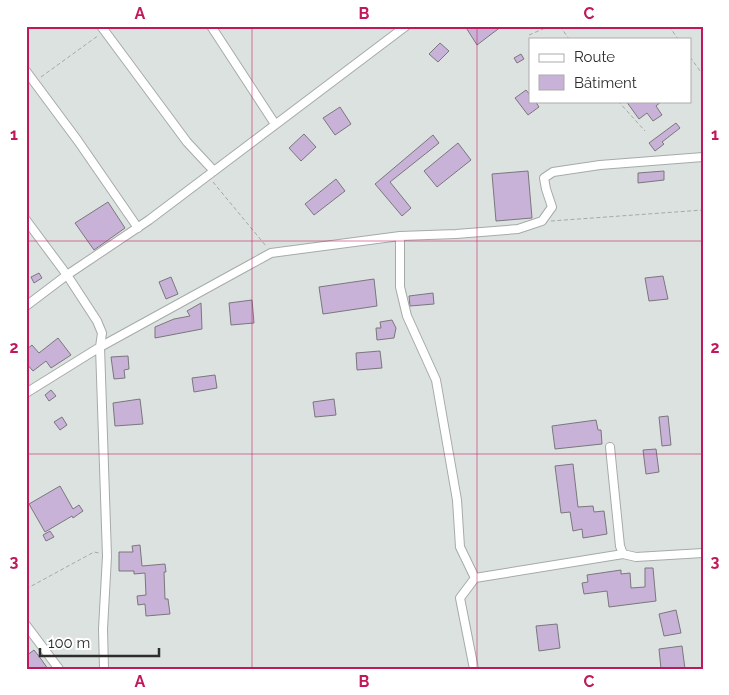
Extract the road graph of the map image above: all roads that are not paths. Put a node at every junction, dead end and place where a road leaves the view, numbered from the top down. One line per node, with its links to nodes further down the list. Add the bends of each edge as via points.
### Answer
1 (211, 26): 5 (street)
2 (406, 26): 5 (street)
3 (103, 29): 7 (street)
4 (26, 71): 9 (street)
5 (275, 124): 7 (street)
6 (703, 157): 10 (street, via 553,172 544,178 552,207 542,221 518,229)
7 (211, 173): 9 (street)
8 (26, 220): 11 (street)
9 (138, 228): 11 (street)
10 (400, 236): 13 (street, via 271,253); 18 (street, via 400,287 407,316 436,380 457,500 460,547)
11 (67, 275): 12 (street); 13 (street, via 97,321 102,333)
12 (26, 306)
13 (100, 347): 14 (street); 21 (street, via 107,556)
14 (26, 393)
15 (610, 448): 17 (street)
16 (703, 553): 17 (street, via 636,557)
17 (623, 554): 18 (street)
18 (475, 578): 22 (street, via 460,598)
19 (26, 625): 20 (street)
20 (59, 669)
21 (104, 669)
22 (474, 669)

